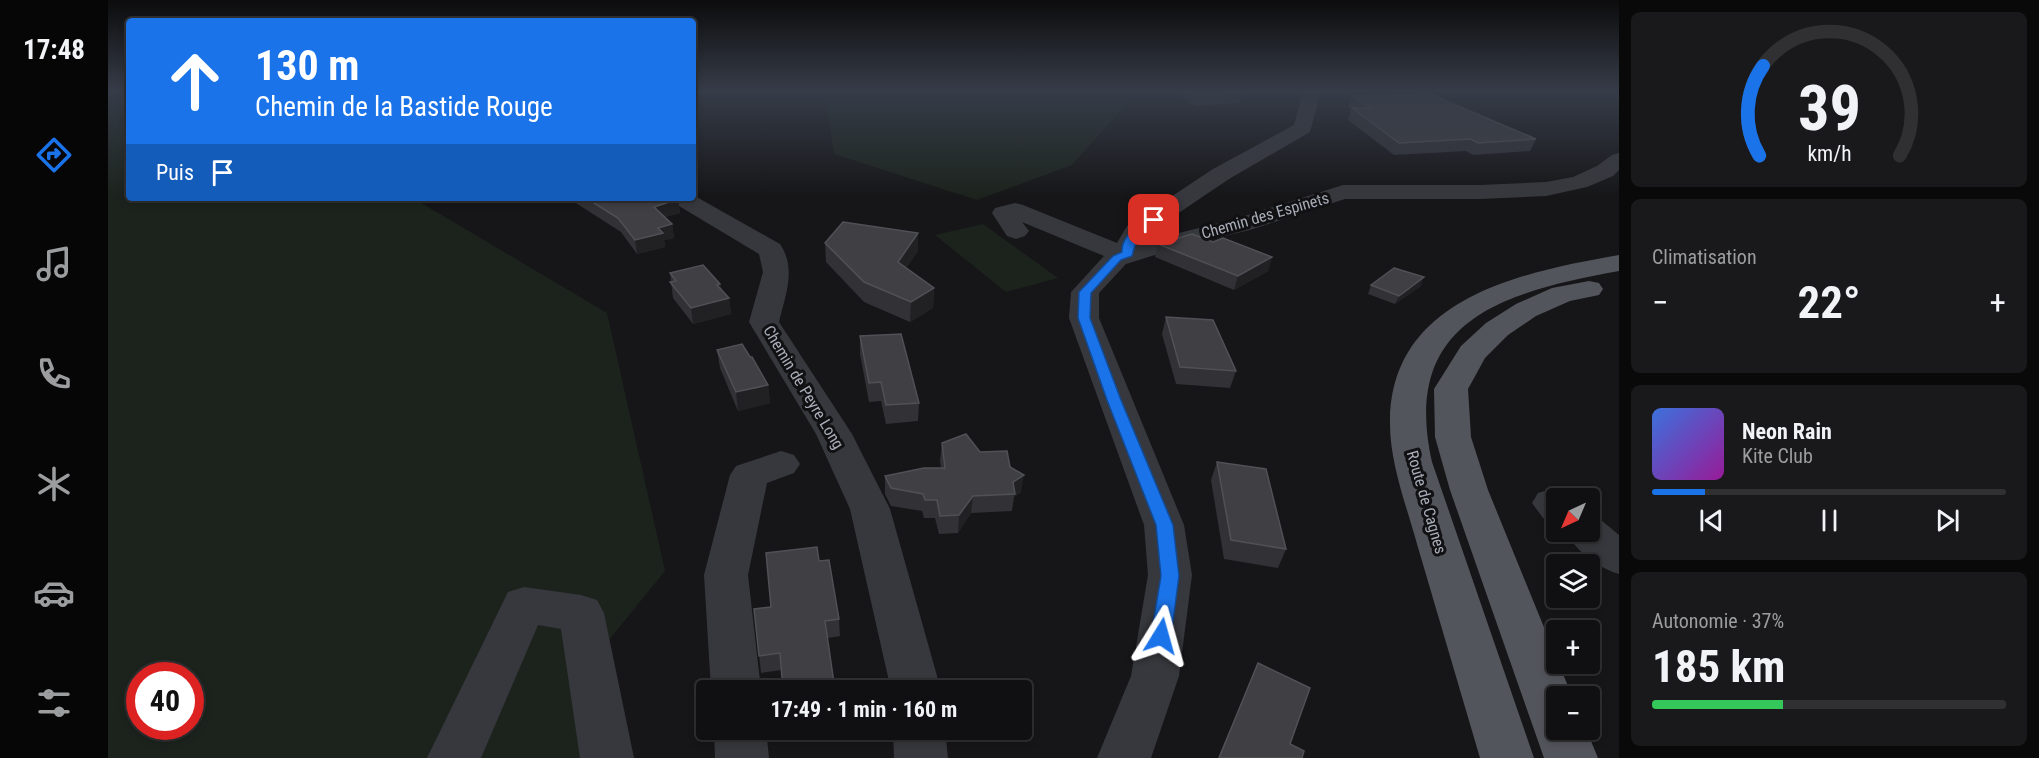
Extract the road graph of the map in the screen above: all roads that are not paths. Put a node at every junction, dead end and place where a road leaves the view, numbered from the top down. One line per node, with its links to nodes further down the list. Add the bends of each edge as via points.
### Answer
1 (1303, 126): 5 (street, via 1221,174 1136,231)
2 (1619, 159): 5 (street, Chemin des Espinets, via 1605,171 1579,182 1546,189 1343,192 1241,225)
3 (687, 201): 12 (street, Chemin de Peyre Long, via 771,250 777,272 764,322 834,434 870,509)
4 (1016, 231): 5 (street, via 1004,213 1015,210)
5 (1126, 255): 21 (street, Chemin des Espinets, via 1117,258 1085,292 1084,318 1164,525 1170,576 1155,676)
6 (1619, 263): 22 (main road, Route de Cagnes, via 1527,281 1490,297 1460,316 1430,343 1411,386 1408,427 1417,476)
7 (1619, 284): 13 (main road, via 1562,294 1526,310 1497,329 1472,353 1451,389 1453,437 1469,490)
8 (780, 465): 11 (street, via 749,475 726,575)
9 (1599, 542): 10 (street)
10 (1619, 558)
11 (735, 680)
12 (913, 680)
13 (1546, 693)
14 (741, 740): 19 (street)
15 (920, 740): 20 (street)
16 (1564, 740): 23 (main road)
17 (454, 758): 18 (street, via 524,605 580,613)
18 (607, 758)
19 (742, 758)
20 (921, 758)
21 (1124, 758)
22 (1507, 758)
23 (1570, 758)

